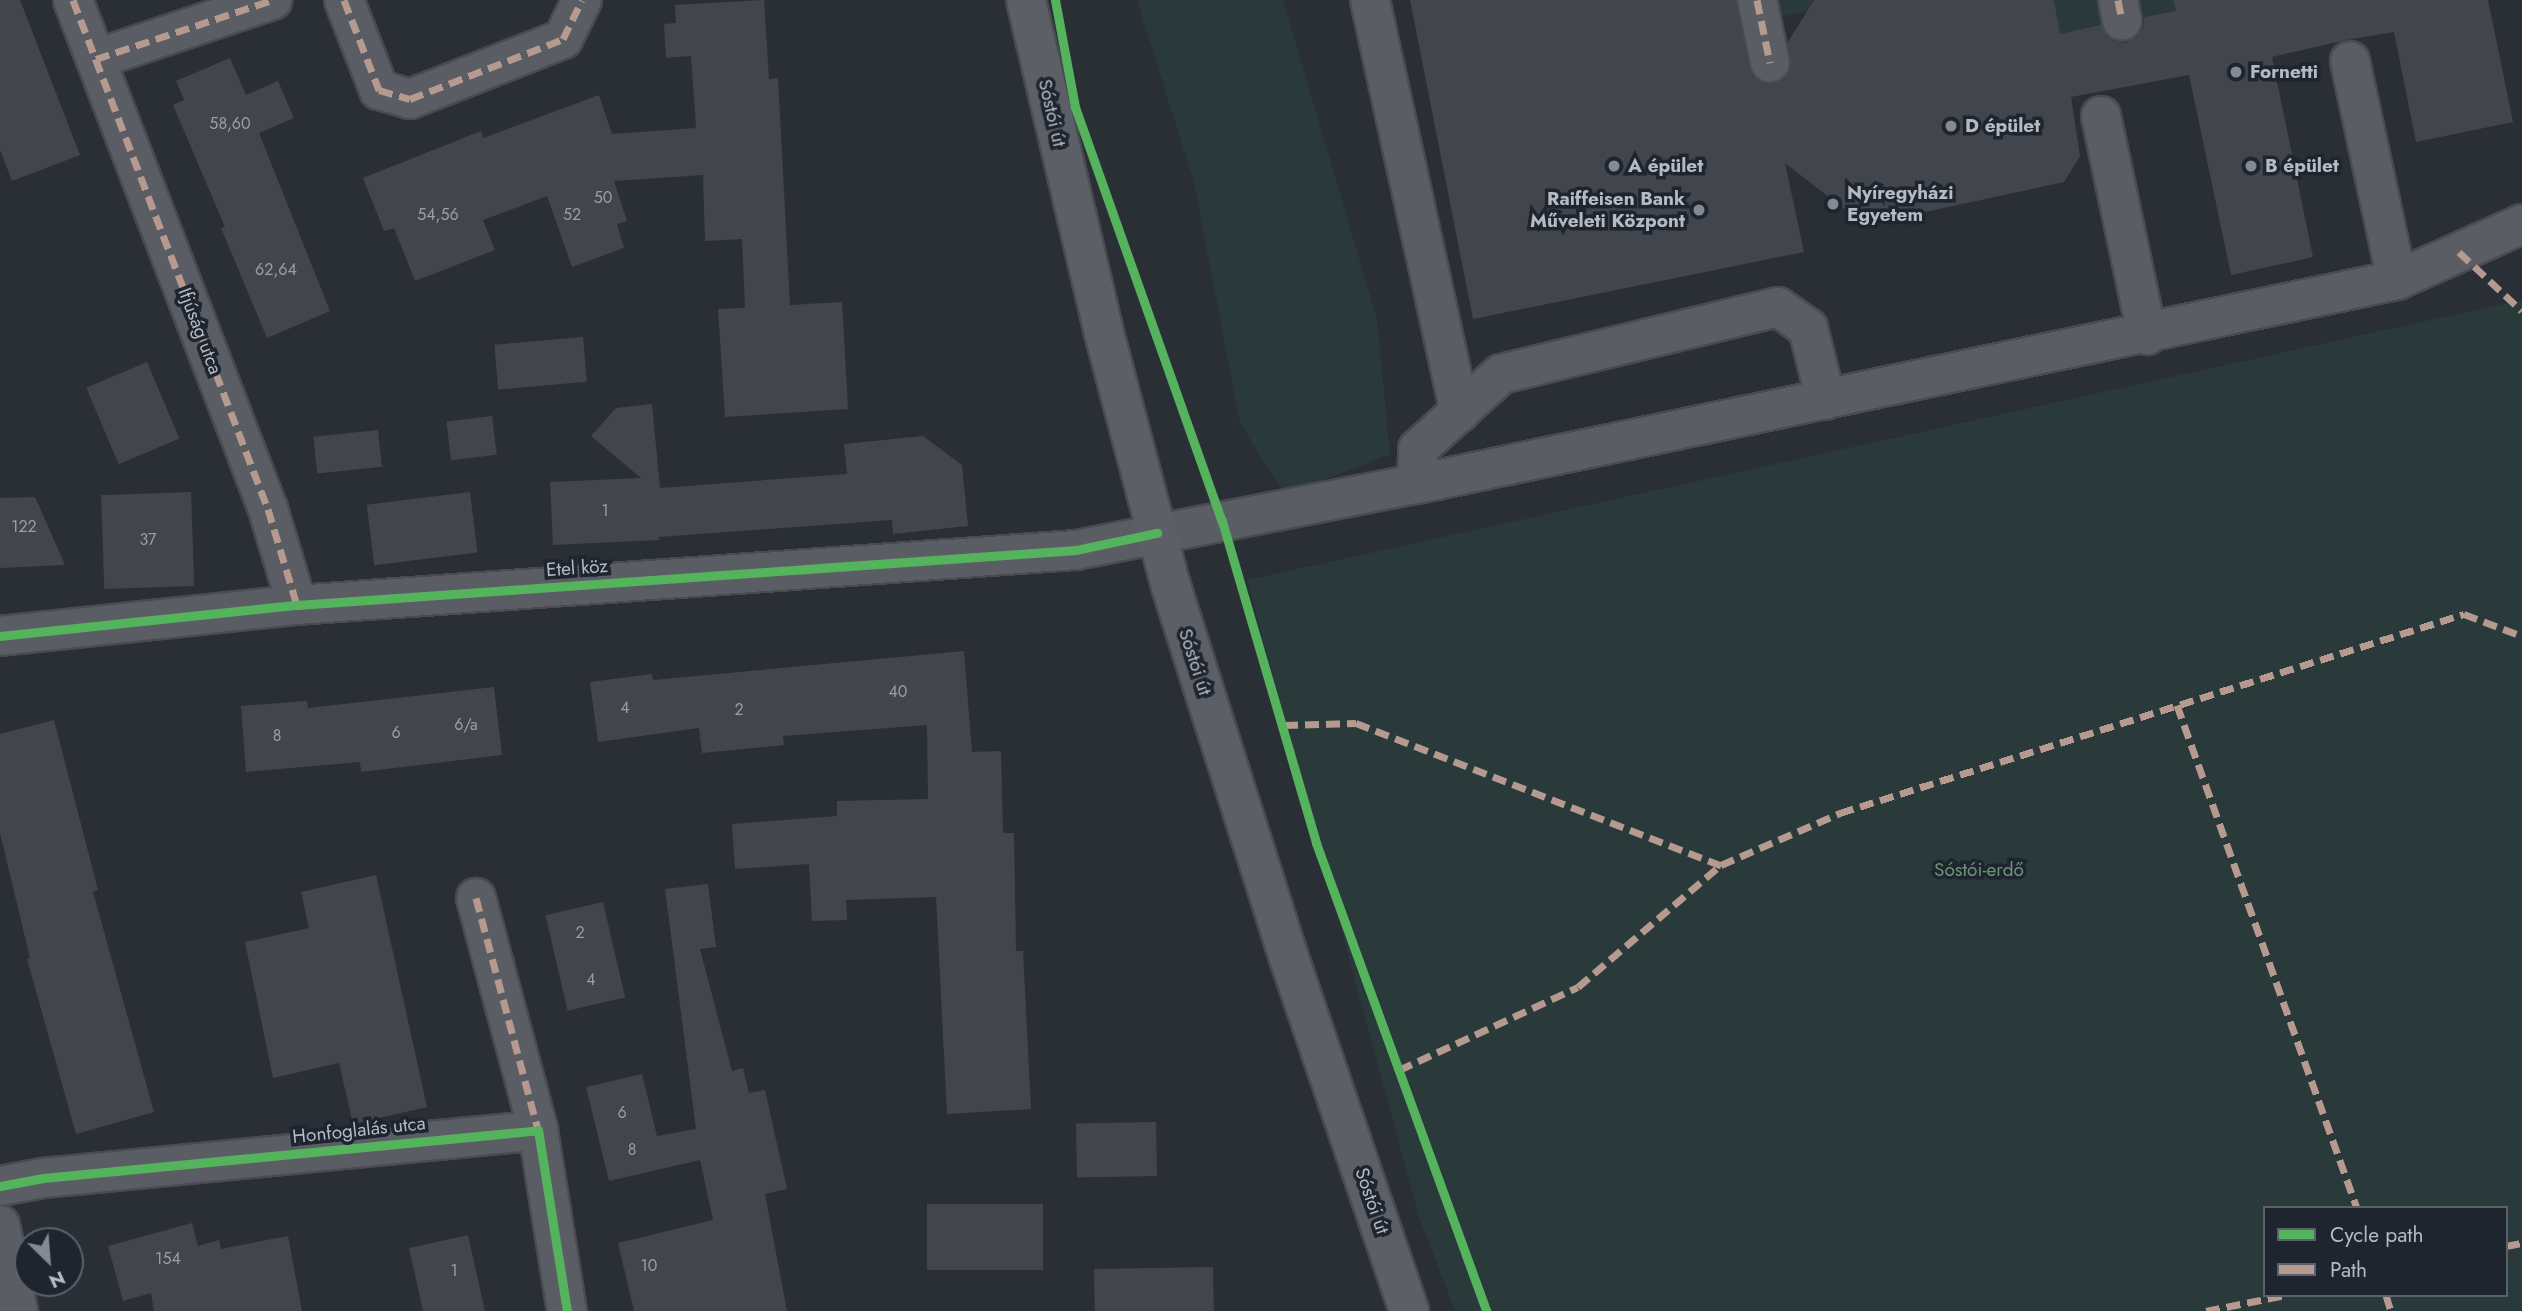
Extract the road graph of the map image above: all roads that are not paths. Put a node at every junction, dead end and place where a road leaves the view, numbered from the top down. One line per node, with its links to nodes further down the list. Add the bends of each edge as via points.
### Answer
1 (73, 0): 8 (street, Ifjúság utca)
2 (272, 0): 8 (street)
3 (344, 0): 4 (street, via 379,90 410,99 564,38)
4 (582, 0)
5 (1026, 0): 18 (main road, Sóstói út, via 1103,329)
6 (1370, 0): 16 (street)
7 (1757, 0): 10 (street)
8 (96, 59): 19 (street, Ifjúság utca, via 268,509)
9 (2350, 61): 13 (street)
10 (1770, 63)
11 (2101, 116): 14 (street)
12 (2522, 224): 13 (street, Etel köz)
13 (2396, 280): 14 (street, Etel köz)
14 (2147, 334): 15 (street, Etel köz)
15 (1826, 400): 16 (street, via 1808,328 1778,307 1501,374); 17 (street, Etel köz)
16 (1460, 412): 17 (street, via 1418,449)
17 (1417, 484): 18 (street, Etel köz)
18 (1157, 533): 19 (street, Etel köz, via 1076,550); 27 (main road, Sóstói út, via 1288,955)
19 (297, 605): 20 (street, Etel köz)
20 (0, 636)
21 (476, 898): 22 (street)
22 (538, 1130): 23 (street, Honfoglalás utca, via 43,1178); 26 (street)
23 (0, 1186)
24 (0, 1225): 25 (street)
25 (18, 1311)
26 (567, 1311)
27 (1409, 1311)

